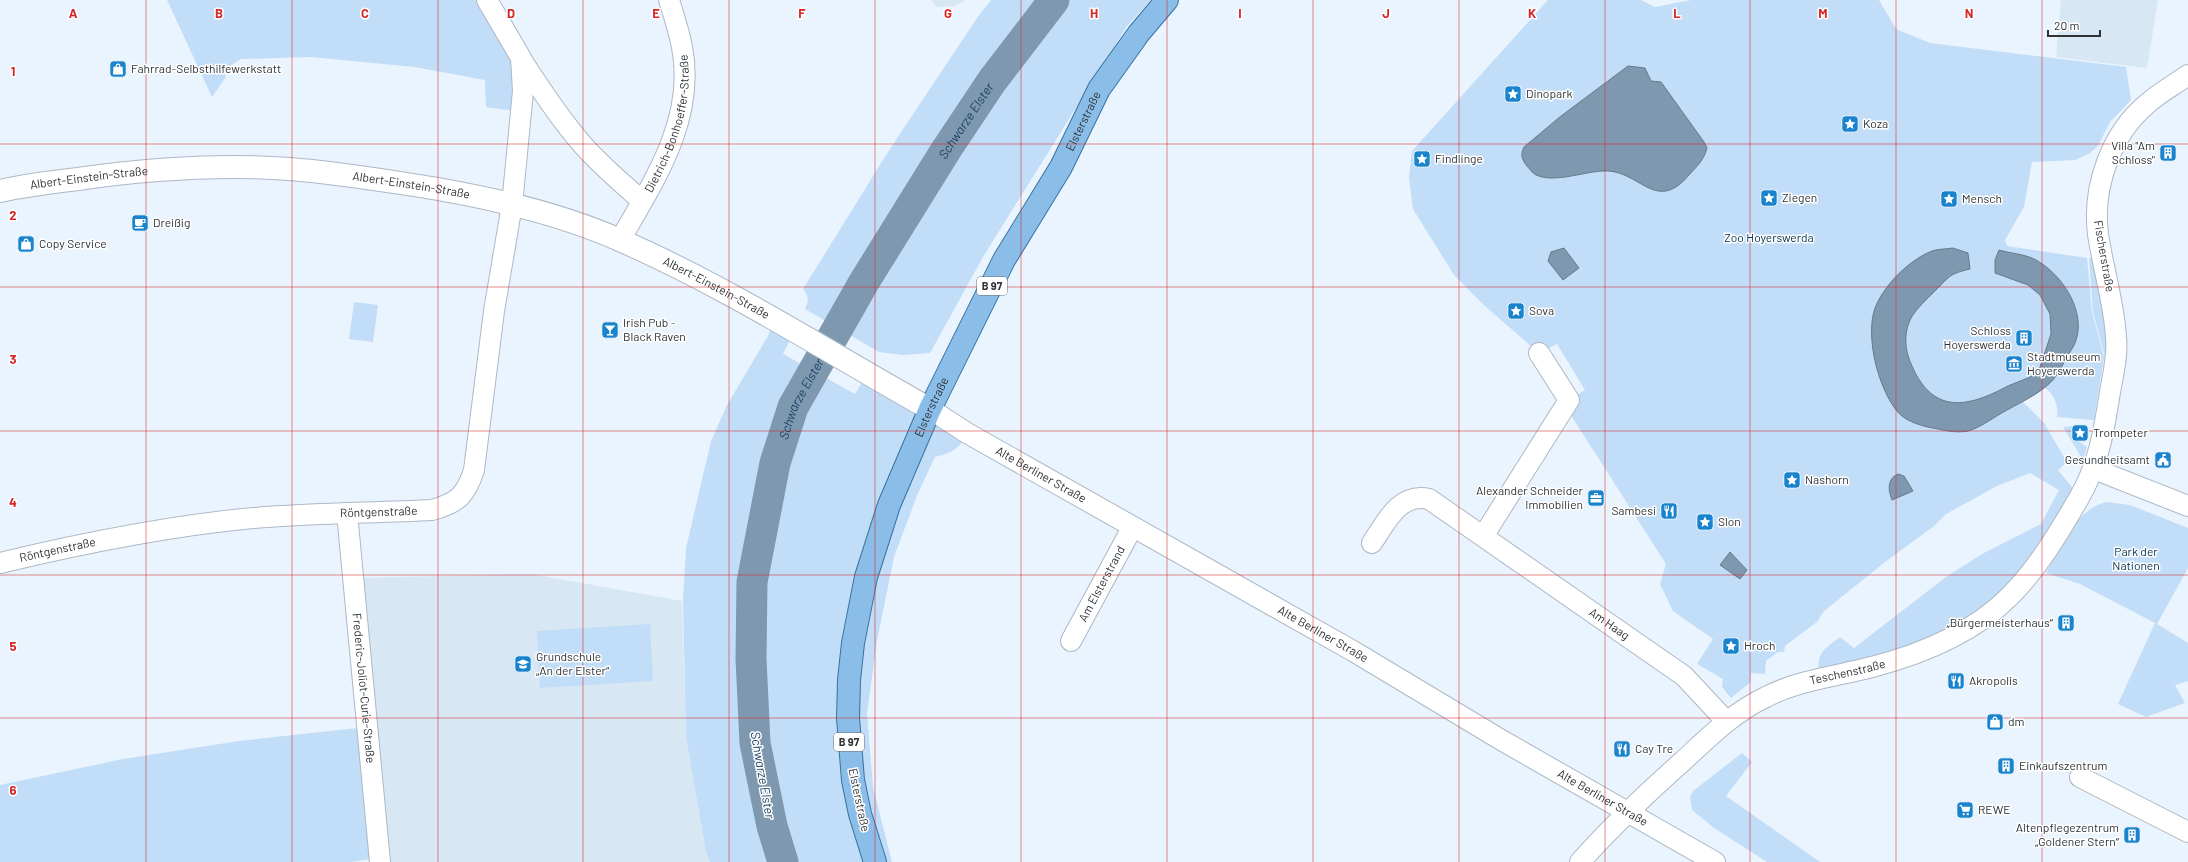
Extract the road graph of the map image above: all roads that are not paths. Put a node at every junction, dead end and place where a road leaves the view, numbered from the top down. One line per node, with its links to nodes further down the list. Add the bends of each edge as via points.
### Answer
1 (487, 0): 4 (street)
2 (669, 0): 7 (street, Dietrich-Bonhoeffer-Straße, via 682,48 685,80 683,97 672,146)
3 (1167, 0): 11 (main road, Elsterstraße / B 97, via 1099,89 1061,167 1004,260)
4 (521, 58): 7 (street, via 582,144); 8 (street, Röntgenstraße, via 524,92)
5 (2188, 75): 12 (street, Fischerstraße, via 2148,102 2138,112 2111,153 2101,182 2097,206 2098,235 2117,341 2101,450)
6 (0, 191): 8 (street, Albert-Einstein-Straße, via 114,174 196,168 280,168 428,188)
7 (642, 201): 9 (street, Dietrich-Bonhoeffer-Straße)
8 (512, 205): 9 (street, Albert-Einstein-Straße, via 570,221); 14 (street, Röntgenstraße, via 494,311 474,470 468,488 458,499 432,510)
9 (620, 240): 11 (street, Albert-Einstein-Straße, via 687,272)
10 (1539, 353): 16 (street, via 1569,400)
11 (930, 409): 15 (street, Alte Berliner Straße); 25 (main road, Elsterstraße / B 97, via 890,505 866,577 853,642 849,680 850,751 860,814)
12 (2094, 469): 13 (street); 20 (street, Teschenstraße, via 2080,497 2023,582 2008,599 1981,620 1917,654 1781,690 1748,706)
13 (2188, 506)
14 (347, 514): 18 (street, Röntgenstraße, via 254,518 178,528); 24 (street, Frederic-Joliot-Curie-Straße)
15 (1132, 528): 19 (street, Am Elsterstrand); 22 (street, Alte Berliner Straße, via 1353,651 1572,781)
16 (1484, 535): 17 (street, Am Haag, via 1429,499 1420,496 1409,498 1399,506); 20 (street, Am Haag, via 1684,676)
17 (1372, 543)
18 (0, 563)
19 (1071, 641)
20 (1726, 721): 22 (street, Teschenstraße)
21 (2080, 777): 23 (street)
22 (1629, 811): 26 (street, Teschenstraße); 27 (street, Alte Berliner Straße)
23 (2188, 832)
24 (380, 862)
25 (875, 862)
26 (1580, 862)
27 (1716, 862)

